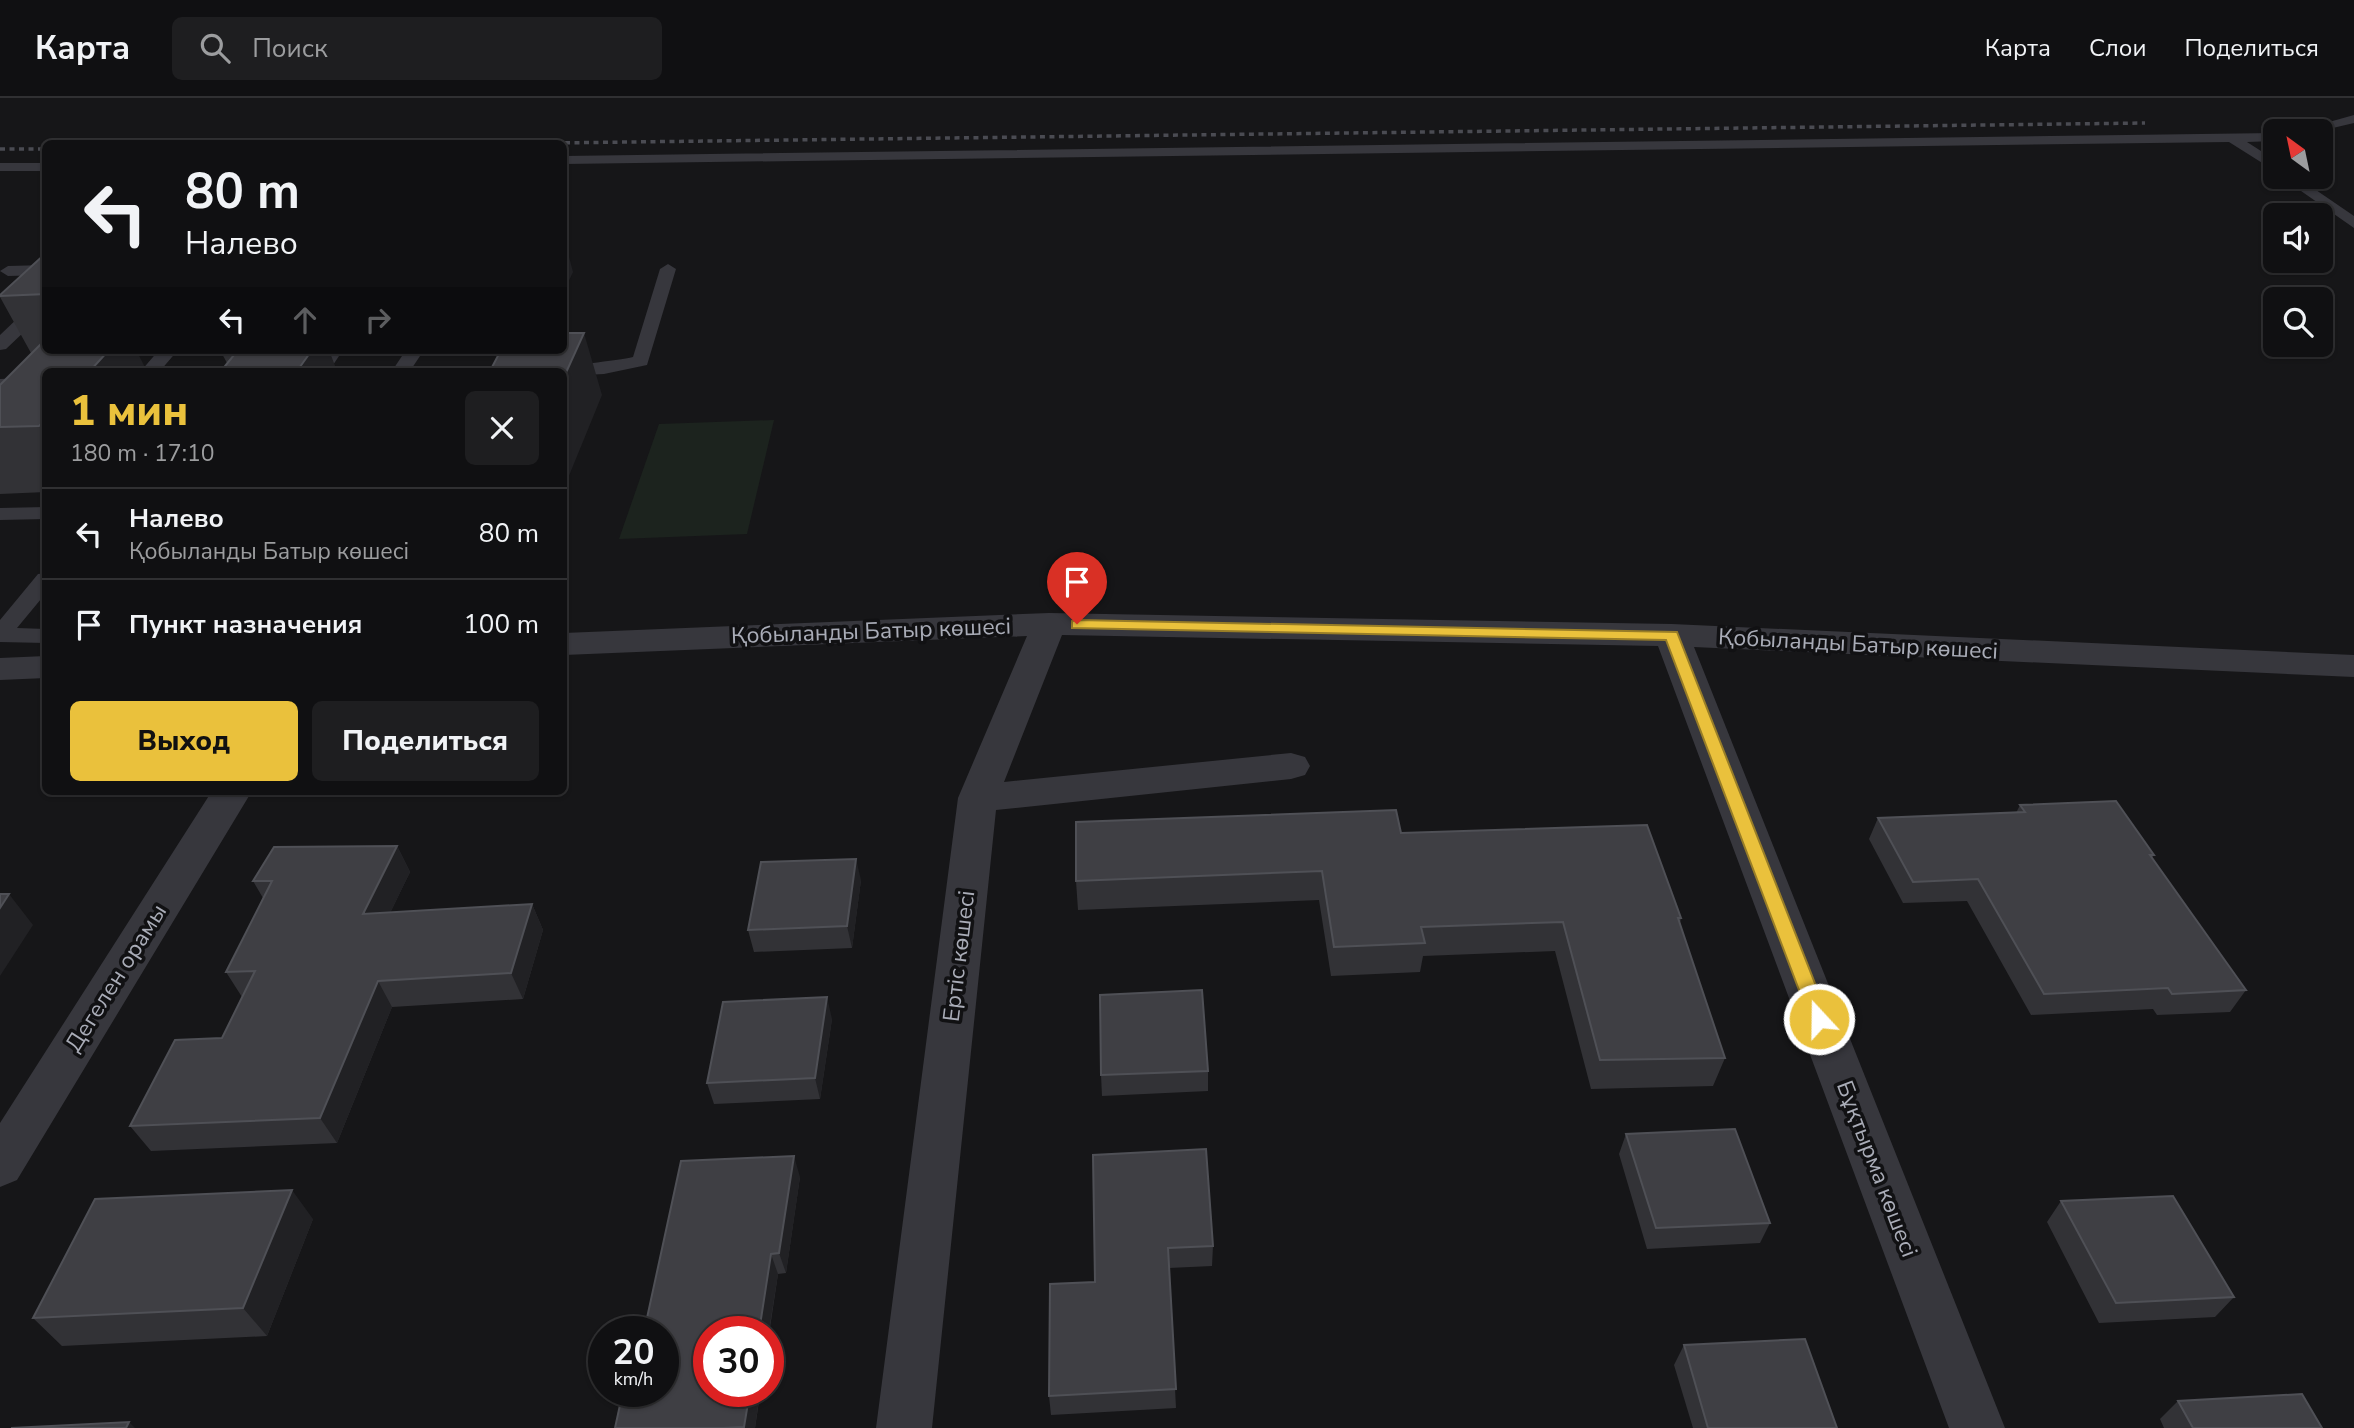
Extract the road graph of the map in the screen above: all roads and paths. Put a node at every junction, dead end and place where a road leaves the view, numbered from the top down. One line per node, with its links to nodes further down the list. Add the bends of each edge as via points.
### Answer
1 (2354, 119): 2 (lane)
2 (2333, 124)
3 (2263, 137): 6 (lane)
4 (2333, 137): 5 (lane)
5 (2343, 137)
6 (2233, 138): 7 (lane); 8 (lane)
7 (2263, 159)
8 (567, 160)
9 (0, 167): 10 (lane)
10 (42, 167)
11 (2305, 189): 12 (lane)
12 (2354, 223)
13 (668, 269): 20 (lane, via 641,361)
14 (42, 270): 15 (lane)
15 (3, 273)
16 (42, 305): 17 (lane)
17 (0, 345)
18 (165, 354): 19 (lane)
19 (153, 368)
20 (567, 371)
21 (42, 382): 23 (lane)
22 (42, 383): 24 (lane)
23 (0, 384)
24 (25, 398)
25 (42, 513): 26 (lane)
26 (0, 514)
27 (42, 584): 29 (lane)
28 (1049, 624): 30 (street, Қобыланды Батыр көшесі); 32 (street, Қобыланды Батыр көшесі); 38 (street, Ертіс көшесі)
29 (0, 634): 31 (lane)
30 (1672, 635): 33 (street, Қобыланды Батыр көшесі); 41 (street, Бұқтырма көшесі)
31 (42, 636)
32 (567, 644)
33 (2354, 666)
34 (42, 667): 35 (street)
35 (0, 669)
36 (1291, 765): 38 (street)
37 (230, 795): 39 (street, Дегелен орамы)
38 (978, 798): 40 (street, Ертіс көшесі)
39 (0, 1165)
40 (904, 1428)
41 (1977, 1428)

